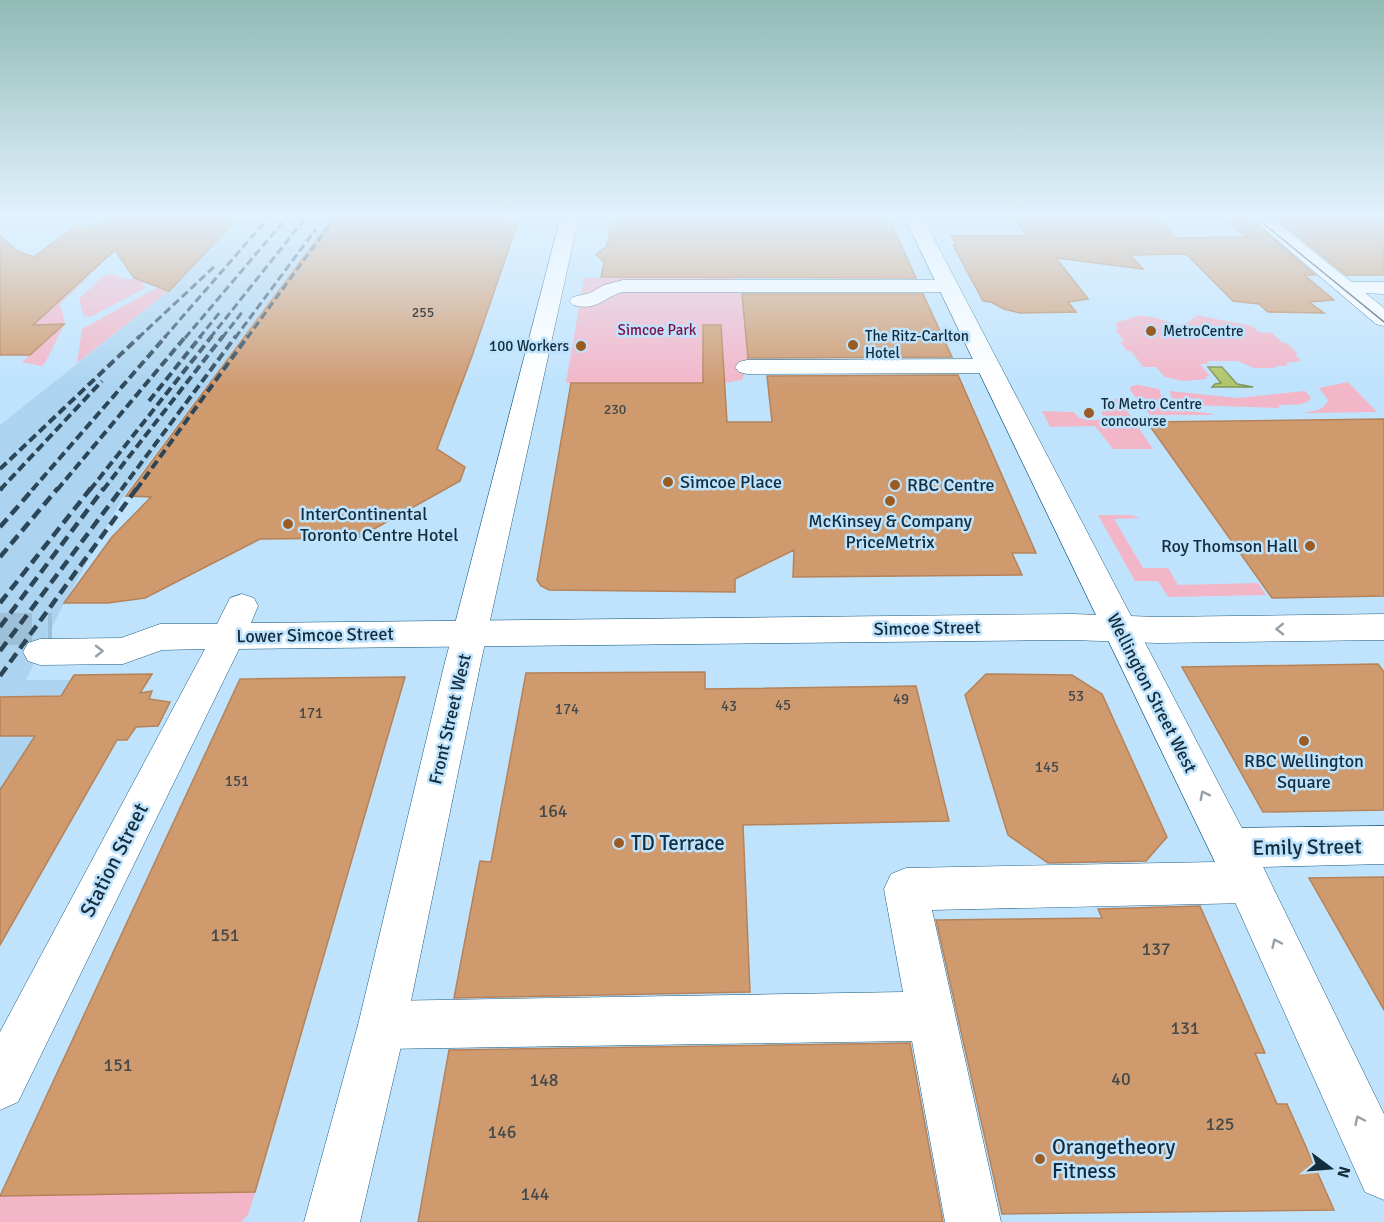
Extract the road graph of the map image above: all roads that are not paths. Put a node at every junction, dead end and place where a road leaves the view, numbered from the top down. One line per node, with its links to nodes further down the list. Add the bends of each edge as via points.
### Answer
1 (556, 273): 14 (main road, Front Street West)
2 (941, 273): 4 (main road, Wellington Street West)
3 (1328, 273): 5 (main road)
4 (947, 286): 7 (main road, via 623,286 596,299); 9 (main road, Wellington Street West)
5 (1346, 288): 6 (main road); 8 (main road)
6 (1384, 288)
7 (580, 300)
8 (1384, 319)
9 (986, 366): 10 (main road); 13 (main road, Wellington Street West)
10 (747, 367)
11 (234, 621): 14 (main road, Lower Simcoe Street); 15 (main road, Lower Simcoe Street, via 160,637 123,651); 20 (main road, Station Street)
12 (1384, 627): 13 (main road, Simcoe Street, one-way to 13)
13 (1119, 629): 14 (main road, Simcoe Street); 17 (main road, Wellington Street West, one-way to 13)
14 (470, 634): 19 (main road, Front Street West)
15 (46, 640)
16 (1384, 845): 17 (main road, Emily Street)
17 (1239, 865): 18 (main road, Emily Street, via 906,889); 21 (main road, Wellington Street West, one-way to 17)
18 (933, 1016): 19 (main road); 23 (main road)
19 (382, 1025): 22 (main road, Front Street West)
20 (0, 1083)
21 (1384, 1173)
22 (332, 1222)
23 (973, 1222)

